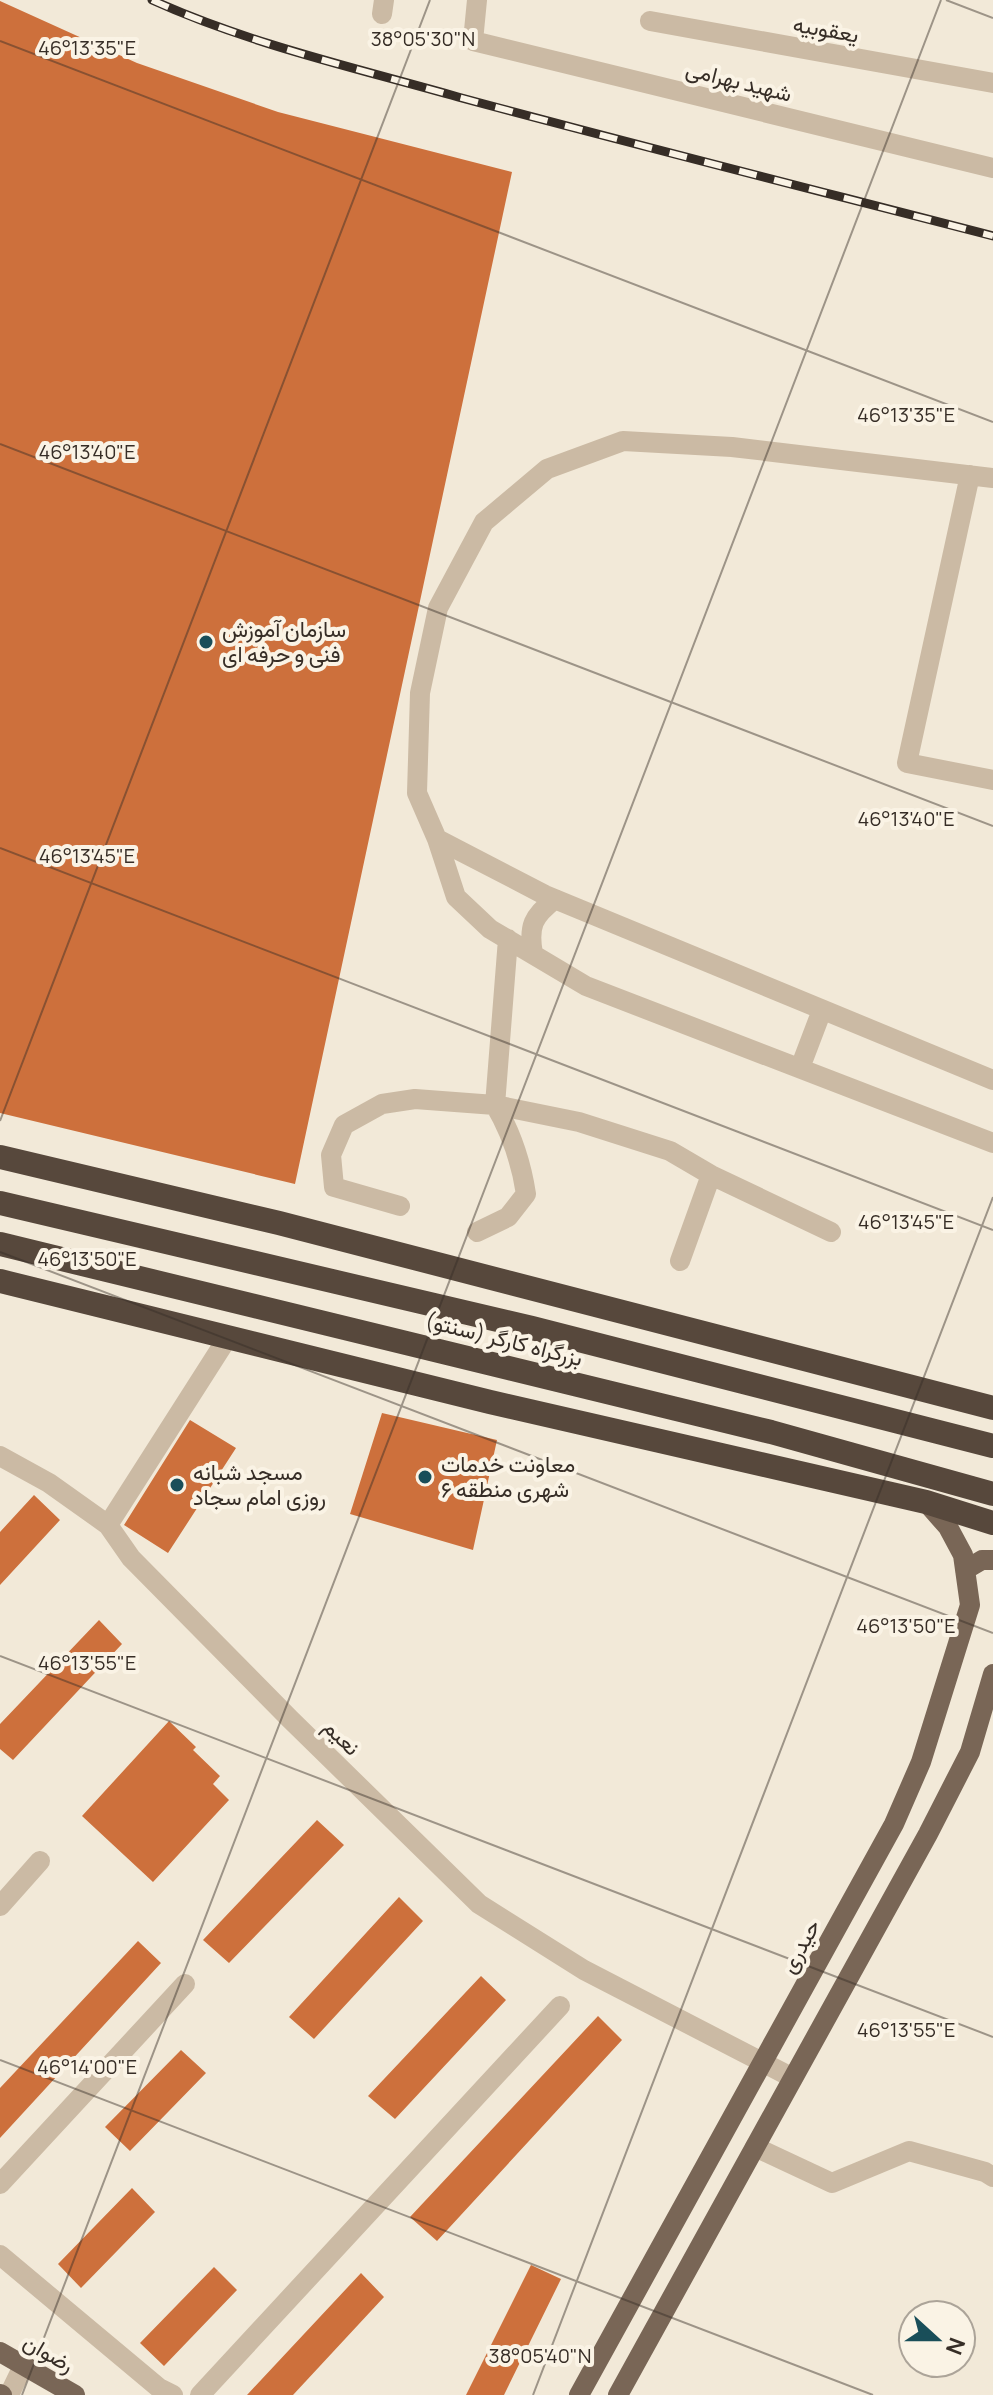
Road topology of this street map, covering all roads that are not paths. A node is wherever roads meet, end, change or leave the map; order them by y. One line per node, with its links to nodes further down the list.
1 (477, 0): 4 (street, شهید بهرامی)
2 (650, 21): 3 (street, یعقوبیه)
3 (993, 83)
4 (993, 168)
5 (970, 475): 6 (street); 7 (street); 8 (street)
6 (993, 478)
7 (993, 780)
8 (437, 839): 9 (street); 10 (street)
9 (555, 899): 11 (street); 12 (street)
10 (508, 939): 11 (street); 15 (street)
11 (533, 954): 13 (street)
12 (822, 1010): 13 (street); 14 (street)
13 (800, 1068): 16 (street)
14 (993, 1080)
15 (495, 1105): 18 (street); 20 (street); 21 (street)
16 (993, 1143)
17 (0, 1157): 27 (highway)
18 (711, 1175): 22 (street); 24 (street)
19 (0, 1203): 28 (highway, بزرگراه کارگر (سنتو))
20 (400, 1206)
21 (477, 1232)
22 (831, 1232)
23 (0, 1244): 30 (highway, بزرگراه کارگر (سنتو))
24 (680, 1261)
25 (0, 1281): 26 (highway)
26 (228, 1337): 31 (highway); 33 (street)
27 (993, 1408)
28 (993, 1446)
29 (2, 1459): 33 (street, نعیم)
30 (993, 1494)
31 (926, 1502): 32 (highway); 35 (main road, حیدری)
32 (993, 1523)
33 (108, 1525): 41 (street, نعیم)
34 (993, 1560): 35 (main road)
35 (965, 1570): 41 (main road, حیدری)
36 (993, 1674): 42 (main road)
37 (40, 1861): 38 (street)
38 (0, 1906)
39 (185, 1984): 45 (street)
40 (560, 2006): 52 (street)
41 (762, 2063): 42 (street, نعیم); 53 (main road, حیدری)
42 (793, 2078): 43 (main road)
43 (755, 2147): 44 (street); 54 (main road)
44 (993, 2177)
45 (0, 2184)
46 (0, 2255): 51 (street)
47 (0, 2352): 48 (main road, رضوان)
48 (23, 2366): 49 (street); 50 (main road, رضوان)
49 (9, 2395)
50 (75, 2395)
51 (173, 2395)
52 (200, 2395)
53 (579, 2395)
54 (618, 2395)

